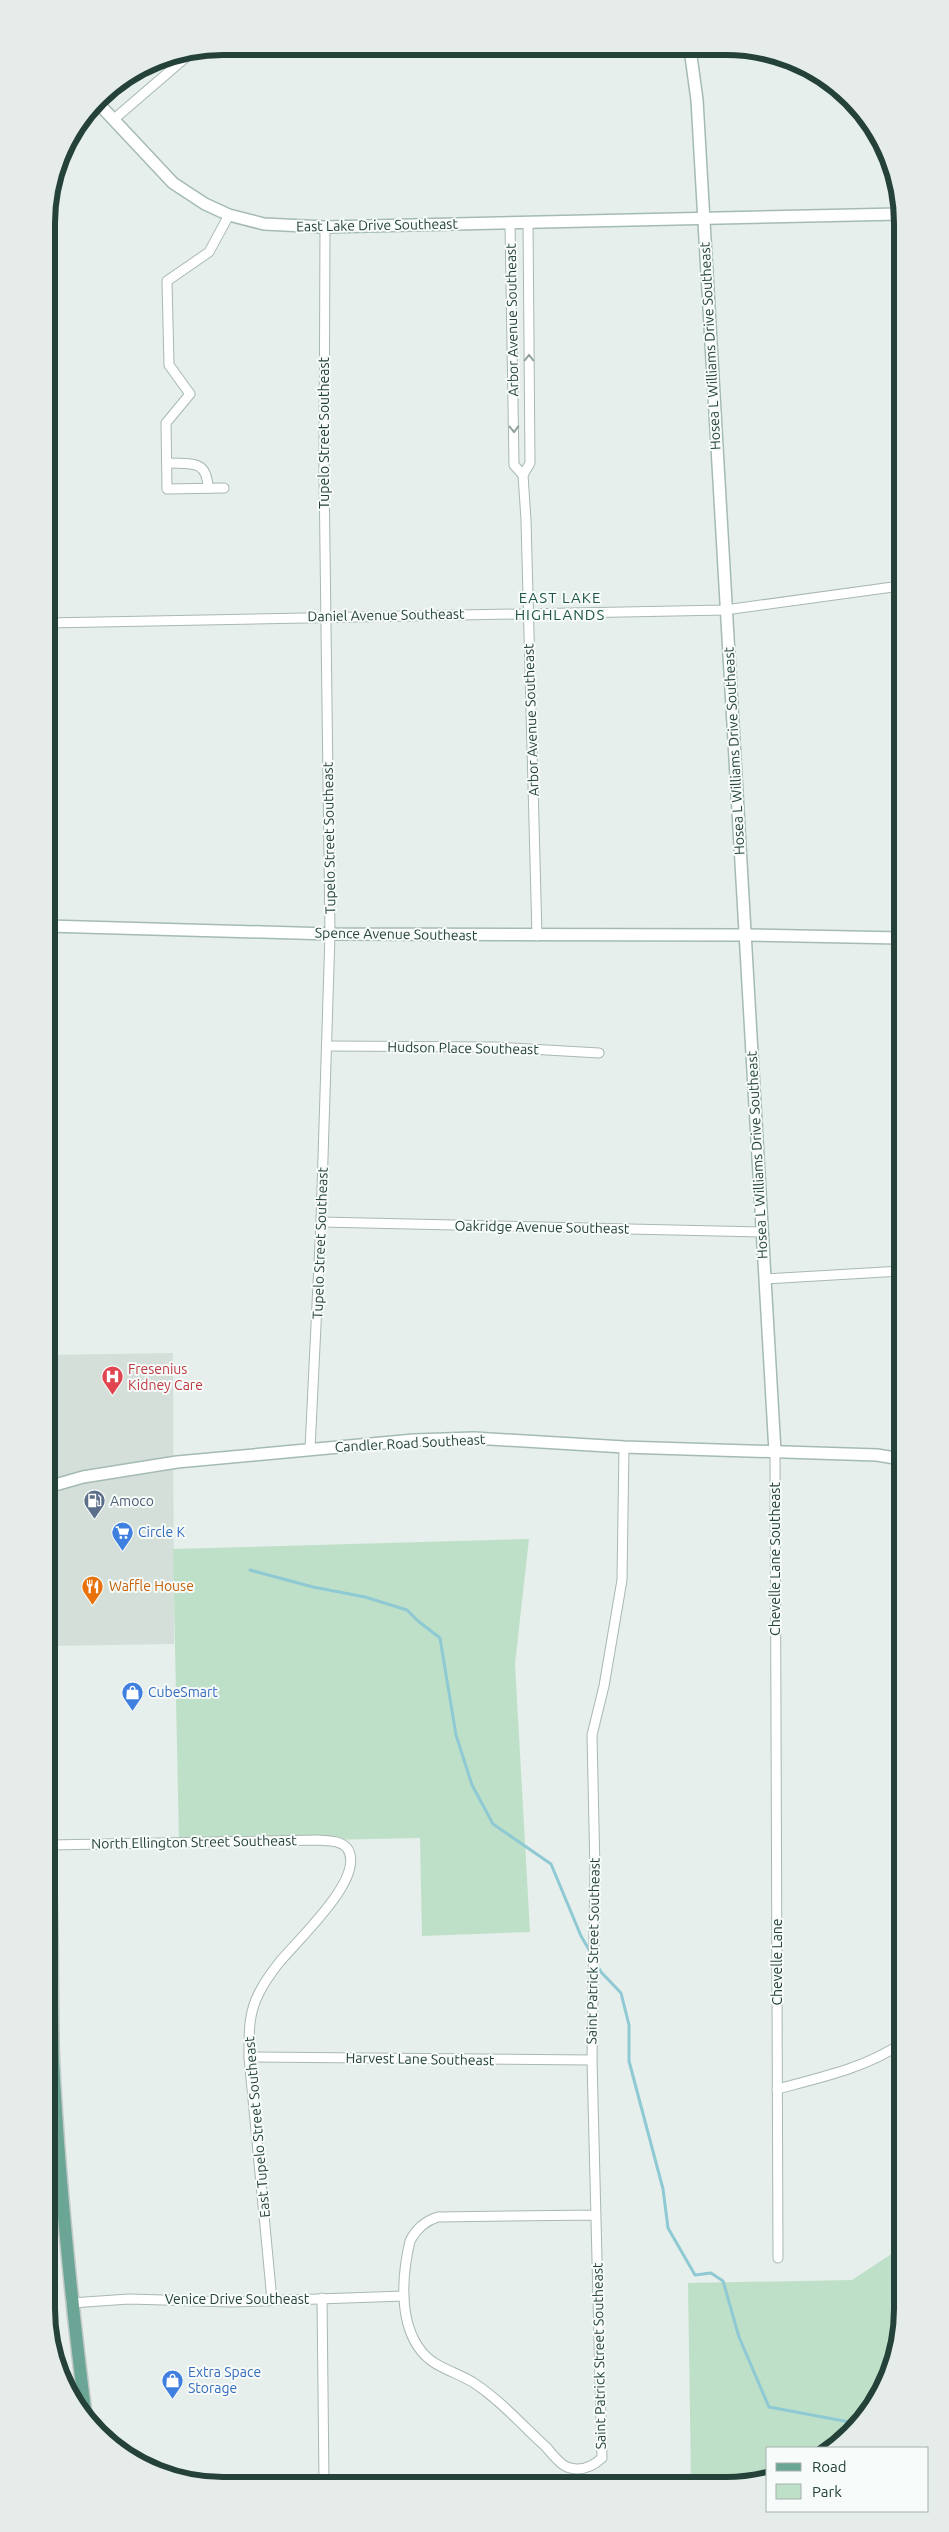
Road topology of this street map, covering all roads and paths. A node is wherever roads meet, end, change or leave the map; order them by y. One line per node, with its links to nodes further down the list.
1 (691, 55): 7 (street, Hosea L Williams Drive Southeast)
2 (183, 60): 4 (street)
3 (102, 107): 4 (street, East Lake Drive Southeast)
4 (113, 120): 6 (street, East Lake Drive Southeast)
5 (894, 214): 7 (street, East Lake Drive Southeast)
6 (229, 215): 10 (street, East Lake Drive Southeast); 11 (street)
7 (702, 219): 8 (street, East Lake Drive Southeast); 16 (street, Hosea L Williams Drive Southeast)
8 (528, 222): 9 (street, East Lake Drive Southeast); 12 (street, Arbor Avenue Southeast, one-way to 8)
9 (510, 223): 10 (street, East Lake Drive Southeast); 12 (street, Arbor Avenue Southeast, one-way to 12)
10 (325, 227): 18 (street, Tupelo Street Southeast)
11 (167, 463): 13 (street); 13 (street)
12 (523, 475): 17 (street, Arbor Avenue Southeast)
13 (208, 488): 14 (street)
14 (224, 488)
15 (894, 587): 16 (street, Daniel Avenue Southeast)
16 (726, 610): 17 (street, Daniel Avenue Southeast); 22 (street, Hosea L Williams Drive Southeast)
17 (528, 612): 18 (street, Daniel Avenue Southeast); 23 (street, Arbor Avenue Southeast)
18 (325, 616): 19 (street, Daniel Avenue Southeast); 21 (street, Tupelo Street Southeast)
19 (55, 622)
20 (55, 926): 21 (street, Spence Avenue Southeast)
21 (330, 934): 23 (street, Spence Avenue Southeast); 25 (street, Tupelo Street Southeast)
22 (744, 935): 23 (street, Spence Avenue Southeast); 24 (street, Spence Avenue Southeast); 28 (street, Hosea L Williams Drive Southeast)
23 (537, 936)
24 (894, 938)
25 (326, 1046): 26 (street, Hudson Place Southeast); 27 (street, Tupelo Street Southeast)
26 (599, 1053)
27 (321, 1222): 28 (street, Oakridge Avenue Southeast); 32 (street, Tupelo Street Southeast)
28 (762, 1232): 30 (street, Hosea L Williams Drive Southeast)
29 (894, 1271): 30 (street)
30 (765, 1279): 33 (street, Hosea L Williams Drive Southeast)
31 (624, 1447): 32 (street, Candler Road Southeast); 33 (street, Candler Road Southeast); 41 (street, Saint Patrick Street Southeast)
32 (310, 1449): 35 (street, Candler Road Southeast)
33 (775, 1452): 34 (street, Candler Road Southeast); 36 (street, Chevelle Lane Southeast)
34 (894, 1458)
35 (55, 1485)
36 (776, 1666): 43 (street, Chevelle Lane)
37 (339, 1842): 38 (street, North Ellington Street Southeast); 40 (street, East Tupelo Street Southeast)
38 (55, 1846)
39 (894, 2049): 43 (street)
40 (249, 2057): 41 (street, Harvest Lane Southeast); 48 (street, East Tupelo Street Southeast)
41 (592, 2060): 44 (street, Saint Patrick Street Southeast)
42 (55, 2087): 49 (main road)
43 (777, 2089): 45 (street, Chevelle Lane)
44 (596, 2215): 46 (street); 46 (street, Saint Patrick Street Southeast)
45 (778, 2258)
46 (404, 2296): 47 (street, Venice Drive Southeast)
47 (322, 2298): 48 (street, Venice Drive Southeast); 51 (street)
48 (272, 2300): 49 (street, Venice Drive Southeast)
49 (71, 2303): 50 (main road)
50 (84, 2403)
51 (324, 2477)

